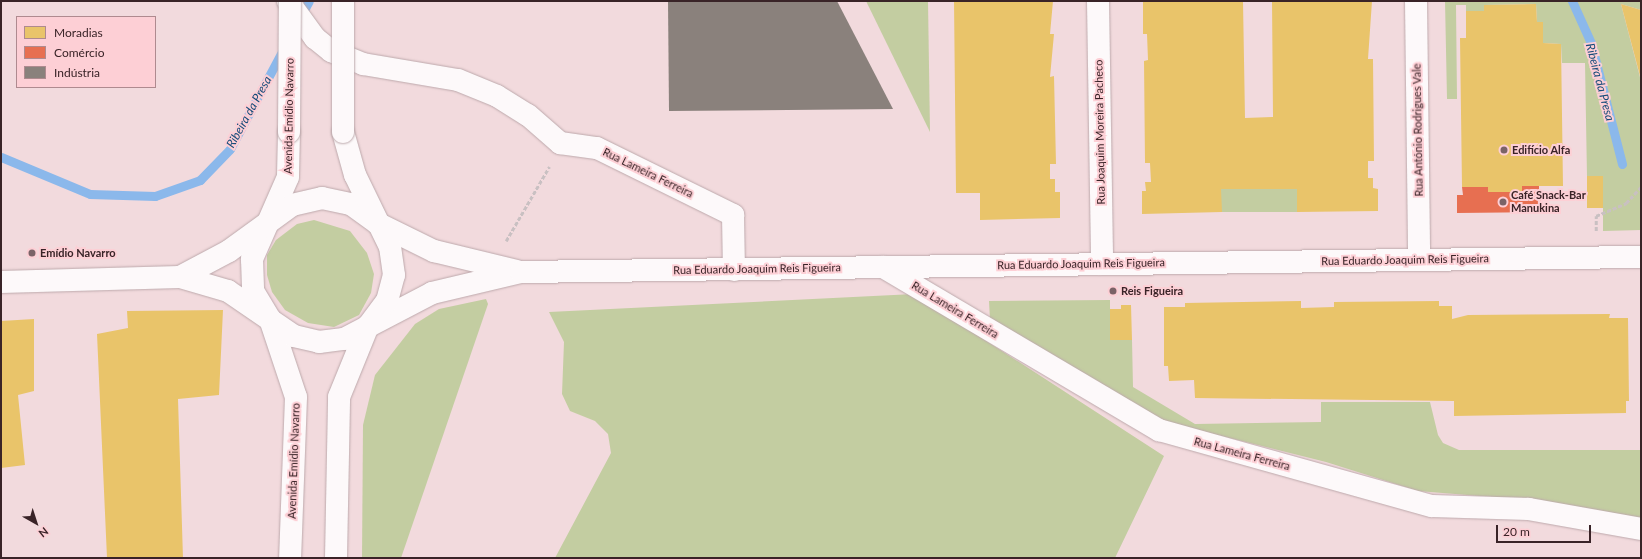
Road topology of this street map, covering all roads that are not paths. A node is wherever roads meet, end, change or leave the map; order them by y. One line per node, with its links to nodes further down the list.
1 (289, 1): 6 (street, Avenida Emídio Navarro, bridge); 11 (street, Rua Lameira Ferreira)
2 (343, 1): 5 (street, bridge)
3 (1098, 1): 9 (street, Rua Joaquim Moreira Pacheco)
4 (1416, 1): 8 (street, Rua António Rodrigues Vale)
5 (377, 222): 6 (street); 12 (street, Rua Eduardo Joaquim Reis Figueira); 16 (street)
6 (266, 225): 13 (street); 15 (street)
7 (1641, 257): 8 (street, Rua Eduardo Joaquim Reis Figueira)
8 (1419, 260): 9 (street, Rua Eduardo Joaquim Reis Figueira)
9 (1102, 264): 10 (street, Rua Eduardo Joaquim Reis Figueira)
10 (883, 267): 11 (street, Rua Eduardo Joaquim Reis Figueira); 17 (street, Rua Lameira Ferreira)
11 (734, 270): 12 (street, Rua Eduardo Joaquim Reis Figueira)
12 (521, 272): 16 (street, Rua Eduardo Joaquim Reis Figueira)
13 (180, 277): 14 (street); 15 (street)
14 (1, 282)
15 (270, 319): 16 (street); 18 (street, Avenida Emídio Navarro)
16 (368, 326): 19 (street)
17 (1641, 530)
18 (290, 558)
19 (336, 558)

